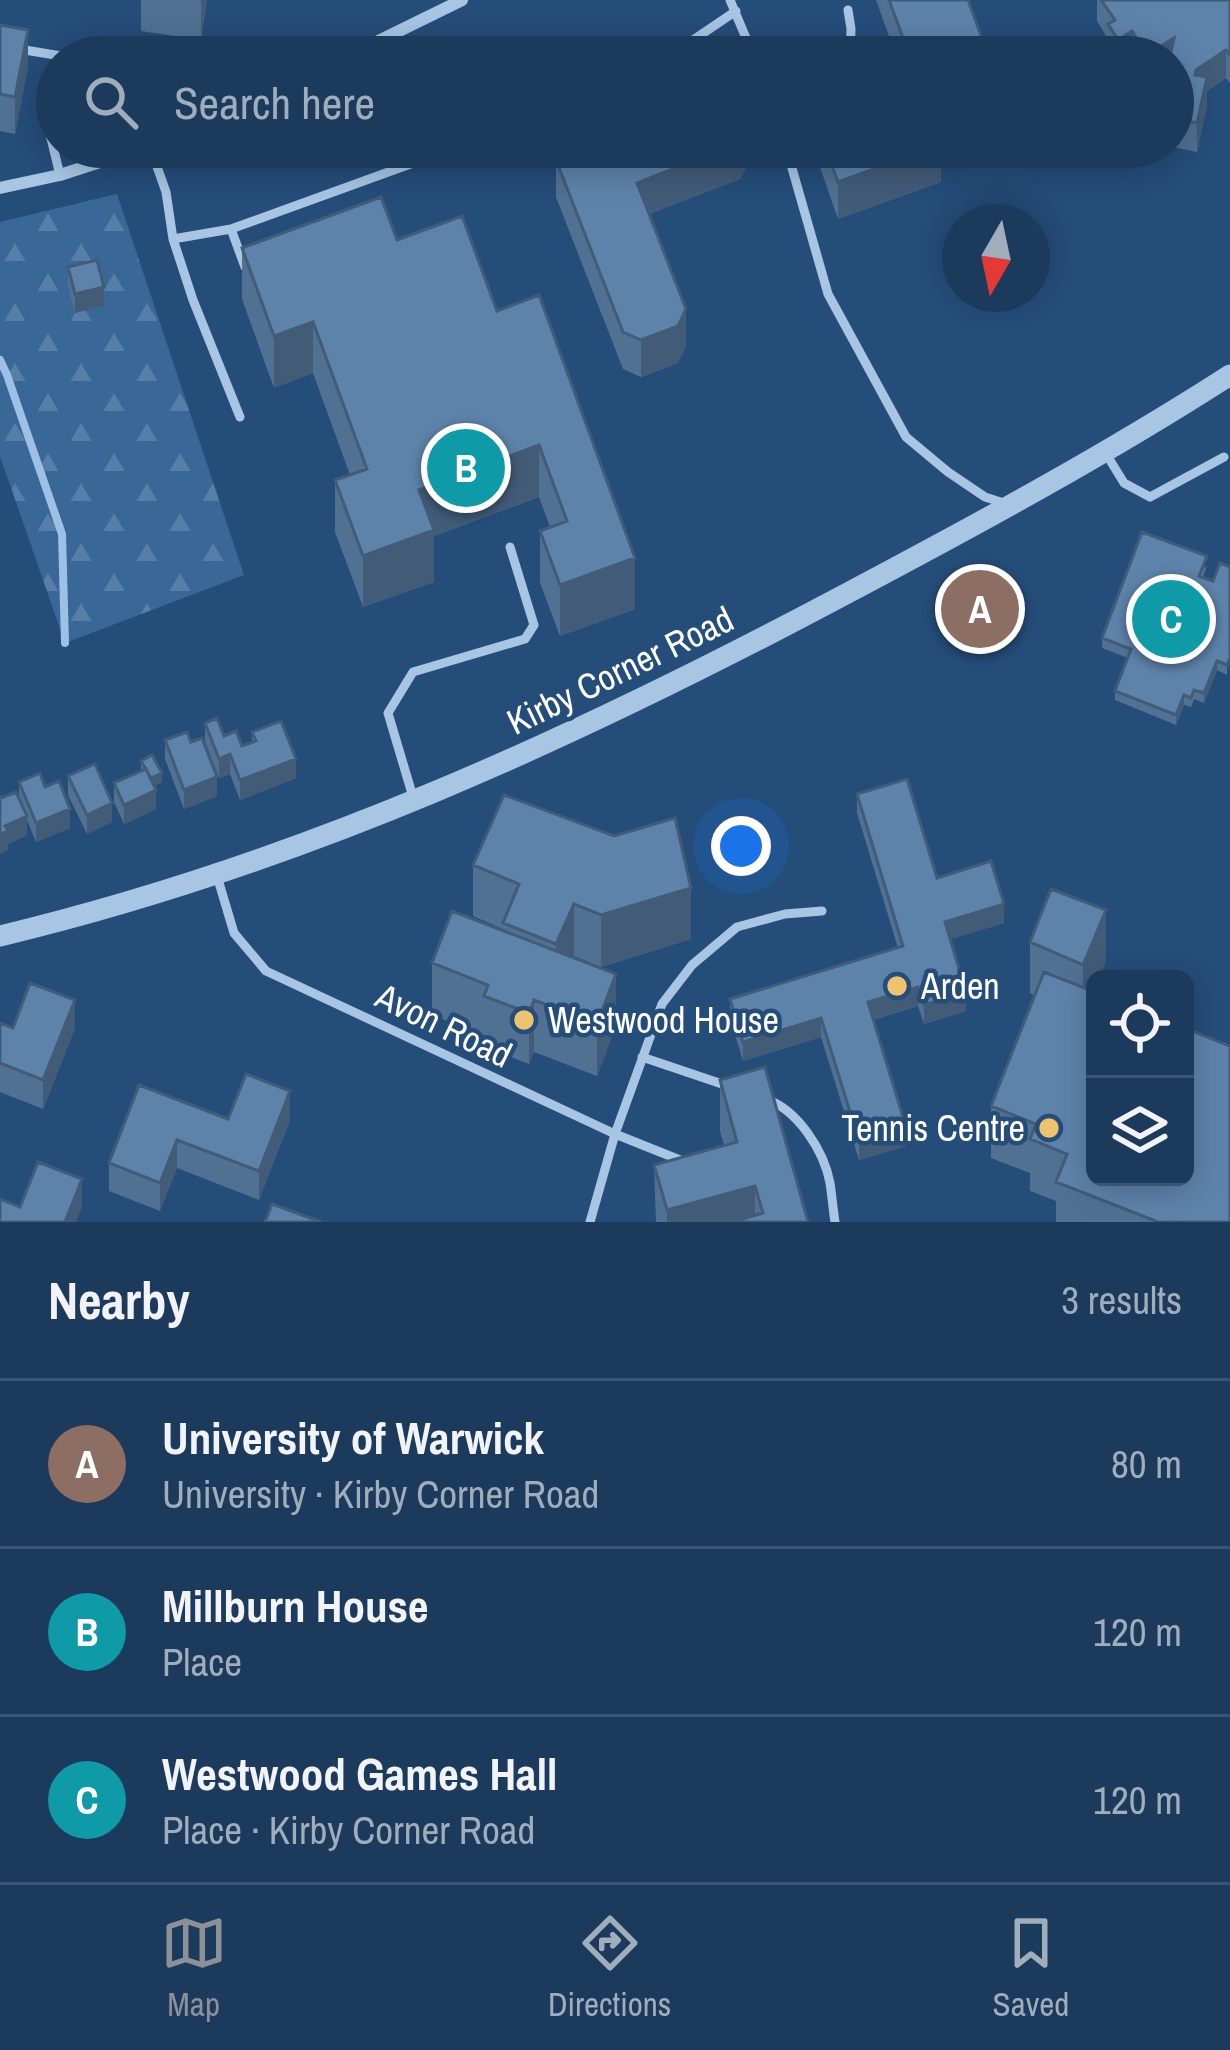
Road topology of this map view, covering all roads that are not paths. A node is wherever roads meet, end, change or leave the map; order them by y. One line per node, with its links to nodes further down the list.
1 (462, 0): 3 (street)
2 (730, 0): 5 (lane)
3 (435, 6): 6 (street)
4 (848, 10): 9 (lane)
5 (736, 11): 7 (lane); 8 (lane)
6 (383, 36)
7 (699, 36)
8 (746, 36)
9 (851, 36)
10 (4, 46): 11 (lane)
11 (36, 52)
12 (58, 168): 17 (lane)
13 (84, 168): 17 (street)
14 (156, 168): 22 (lane)
15 (399, 168): 19 (lane)
16 (792, 168): 28 (lane)
17 (60, 176): 18 (street)
18 (0, 188)
19 (322, 196): 20 (lane); 21 (lane)
20 (330, 216)
21 (231, 229): 22 (lane); 23 (lane)
22 (173, 239): 25 (lane)
23 (247, 272)
24 (1230, 375): 26 (street, Kirby Corner Road)
25 (240, 417)
26 (1105, 452): 27 (lane); 28 (street, Kirby Corner Road)
27 (1224, 457)
28 (1011, 506): 30 (street, Kirby Corner Road)
29 (510, 547): 30 (lane)
30 (415, 802): 31 (street, Kirby Corner Road)
31 (217, 876): 33 (street, Kirby Corner Road); 37 (lane, Avon Road)
32 (822, 911): 34 (lane)
33 (0, 936)
34 (642, 1057): 35 (lane); 37 (lane)
35 (732, 1088)
36 (754, 1095): 40 (lane)
37 (615, 1134): 38 (lane, Avon Road); 39 (lane)
38 (689, 1164)
39 (590, 1222)
40 (836, 1222)

